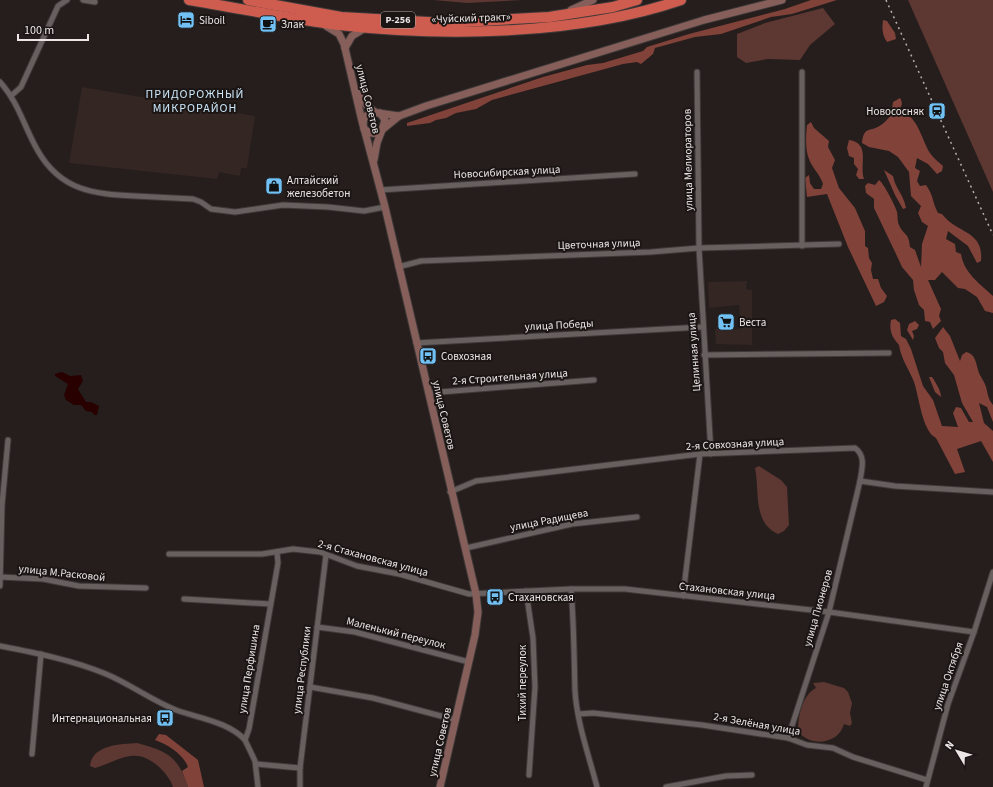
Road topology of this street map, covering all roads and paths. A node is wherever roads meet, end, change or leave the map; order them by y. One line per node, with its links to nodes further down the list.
1 (67, 0): 18 (street)
2 (83, 0): 9 (street)
3 (189, 0): 11 (highway, «Чуйский тракт» / Р-256)
4 (248, 0): 10 (highway, «Чуйский тракт» / Р-256)
5 (593, 0): 10 (street)
6 (637, 0): 10 (highway, «Чуйский тракт» / Р-256)
7 (681, 0): 12 (highway, «Чуйский тракт» / Р-256)
8 (782, 0): 20 (street)
9 (95, 2)
10 (549, 17)
11 (312, 20): 12 (highway, «Чуйский тракт» / Р-256); 13 (street, улица Советов)
12 (367, 27): 13 (street)
13 (345, 48): 17 (street, улица Советов)
14 (697, 72): 29 (street, улица Мелиораторов)
15 (802, 72): 28 (street)
16 (0, 82): 18 (street)
17 (353, 83): 19 (street); 21 (street, улица Советов)
18 (12, 95): 26 (street)
19 (378, 113): 20 (street); 21 (street); 22 (street)
20 (399, 116): 22 (street)
21 (364, 127): 22 (street); 23 (street, улица Советов)
22 (382, 130): 23 (street)
23 (374, 165): 25 (street, улица Советов)
24 (635, 174): 25 (street, Новосибирская улица)
25 (380, 190): 26 (street, улица Советов)
26 (385, 207): 30 (street, улица Советов)
27 (839, 244): 28 (street, Цветочная улица)
28 (802, 246): 29 (street, Цветочная улица)
29 (699, 248): 30 (street, Цветочная улица); 31 (street, Целинная улица)
30 (398, 267): 32 (street, улица Советов)
31 (702, 327): 32 (street, улица Победы); 34 (street, Целинная улица)
32 (416, 343): 36 (street, улица Советов)
33 (889, 353): 34 (street)
34 (704, 355): 39 (street, Целинная улица)
35 (594, 380): 36 (street, 2-я Строительная улица)
36 (428, 393): 41 (street, улица Советов)
37 (8, 440): 49 (street)
38 (700, 454): 39 (street, 2-я Совхозная улица); 41 (street, 2-я Совхозная улица); 55 (street)
39 (711, 454): 40 (street, 2-я Совхозная улица)
40 (860, 481): 42 (street); 58 (street, улица Пионеров)
41 (450, 492): 44 (street, улица Советов)
42 (993, 492)
43 (637, 517): 44 (street, улица Радищева)
44 (466, 548): 54 (street, улица Советов)
45 (277, 552): 46 (street, 2-я Стахановская улица); 47 (street, 2-я Стахановская улица); 57 (street, улица Перфишина)
46 (169, 554)
47 (326, 554): 54 (street, 2-я Стахановская улица); 59 (street, улица Республики)
48 (993, 572): 60 (street, улица Октября)
49 (0, 577): 50 (street); 51 (street, улица М.Расковой)
50 (0, 586)
51 (146, 588)
52 (571, 589): 53 (street, Стахановская улица); 55 (street, Стахановская улица); 65 (street)
53 (526, 591): 54 (street, Стахановская улица); 72 (street, Тихий переулок)
54 (476, 594): 63 (street, улица Советов)
55 (682, 596): 58 (street, Стахановская улица)
56 (184, 599): 57 (street)
57 (270, 604): 68 (street, улица Перфишина)
58 (828, 612): 60 (street, Стахановская улица); 67 (street, улица Пионеров)
59 (317, 627): 63 (street, Маленький переулок); 64 (street, улица Республики)
60 (974, 632): 74 (street, улица Октября)
61 (0, 646): 62 (street)
62 (41, 654): 68 (street); 69 (street)
63 (469, 662): 66 (street, улица Советов)
64 (310, 687): 66 (street); 71 (street, улица Республики)
65 (578, 714): 67 (street, 2-я Зелёная улица); 78 (street)
66 (456, 720): 77 (street, улица Советов)
67 (788, 738): 74 (street, 2-я Зелёная улица)
68 (245, 740): 70 (street)
69 (32, 754)
70 (256, 764): 71 (street); 75 (street)
71 (300, 768): 76 (street, улица Республики)
72 (529, 775)
73 (752, 775): 79 (street)
74 (927, 780): 80 (street, улица Октября)
75 (258, 787)
76 (300, 787)
77 (440, 787)
78 (597, 787)
79 (666, 787)
80 (926, 787)

